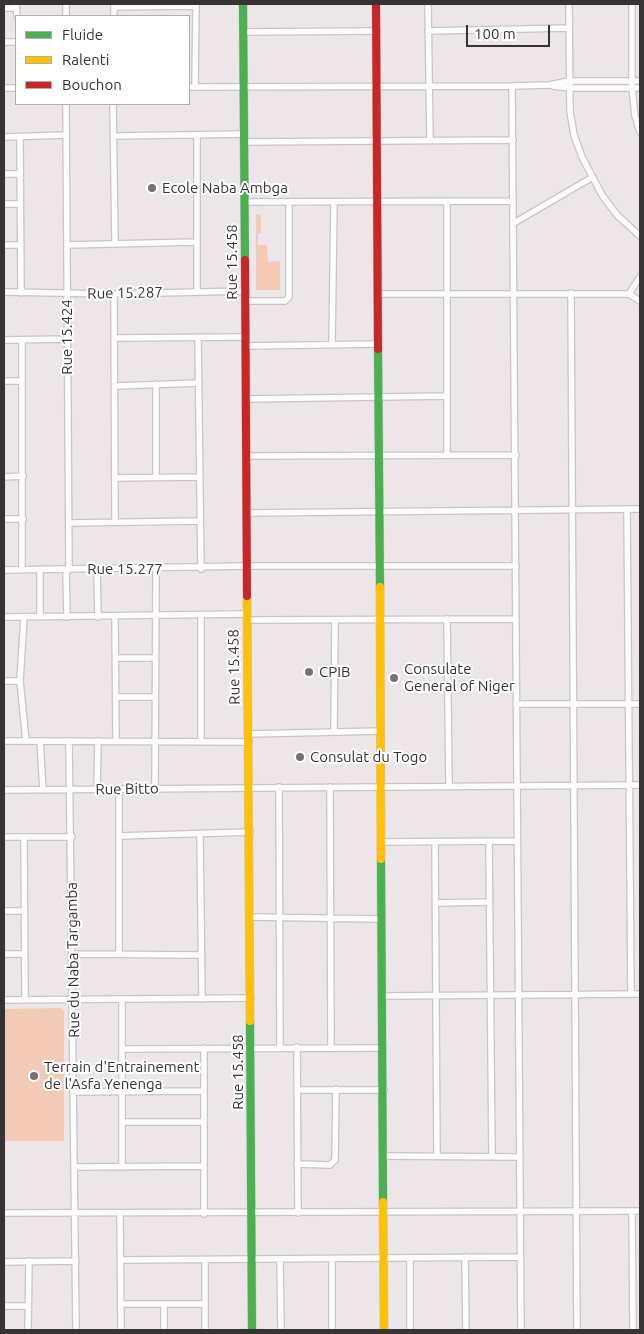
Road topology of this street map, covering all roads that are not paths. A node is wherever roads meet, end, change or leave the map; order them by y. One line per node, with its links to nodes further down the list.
1 (243, 4): 13 (street, Rue 15.458)
2 (376, 4): 11 (street)
3 (428, 4): 12 (street)
4 (569, 4): 10 (street)
5 (632, 4): 18 (street)
6 (114, 5): 7 (street)
7 (196, 5): 15 (street)
8 (16, 6): 9 (street)
9 (4, 8)
10 (568, 28): 12 (street); 17 (street)
11 (377, 31): 13 (street); 23 (street)
12 (428, 31): 24 (street)
13 (243, 32): 22 (street, Rue 15.458)
14 (190, 40): 15 (street)
15 (196, 40): 21 (street)
16 (640, 81): 18 (street)
17 (569, 82): 18 (street); 20 (street); 25 (street)
18 (632, 85): 25 (street); 26 (street); 29 (street)
19 (512, 86): 20 (street); 24 (street); 37 (street)
20 (549, 86): 25 (street)
21 (192, 87): 22 (street)
22 (244, 87): 23 (street); 35 (street, Rue 15.458)
23 (377, 87): 24 (street); 38 (street)
24 (430, 87): 36 (street)
25 (569, 88): 41 (street)
26 (640, 88)
27 (66, 105): 30 (street, Rue 15.424)
28 (113, 105): 32 (street)
29 (640, 132)
30 (66, 135): 34 (street); 56 (street, Rue 15.424)
31 (197, 135): 32 (street); 35 (street); 52 (street)
32 (114, 136): 53 (street)
33 (4, 137): 34 (street)
34 (20, 137): 40 (street)
35 (244, 138): 38 (street); 43 (street, Rue 15.458)
36 (430, 140): 37 (street); 38 (street)
37 (514, 140): 42 (street)
38 (377, 141): 46 (street)
39 (4, 174): 40 (street)
40 (20, 174): 49 (street)
41 (592, 178): 50 (street); 51 (street)
42 (514, 201): 47 (street); 50 (street)
43 (245, 202): 44 (street); 59 (street, Rue 15.458)
44 (289, 202): 45 (street); 69 (street)
45 (334, 202): 46 (street); 77 (street)
46 (377, 202): 47 (street); 65 (street)
47 (447, 202): 68 (street)
48 (4, 204): 49 (street)
49 (20, 204): 55 (street)
50 (514, 222): 66 (street)
51 (640, 236)
52 (196, 242): 53 (street); 58 (street)
53 (115, 243): 56 (street)
54 (4, 245): 55 (street)
55 (21, 245): 61 (street)
56 (67, 245): 62 (street, Rue 15.424)
57 (640, 277): 67 (street)
58 (197, 291): 59 (street, Rue 15.287); 64 (street, Rue 15.287)
59 (246, 291): 69 (street, Rue 15.458)
60 (4, 292): 61 (street, Rue 15.287)
61 (21, 292): 62 (street, Rue 15.287)
62 (66, 293): 64 (street, Rue 15.287); 73 (street, Rue 15.424)
63 (571, 293): 66 (street); 67 (street); 100 (street)
64 (114, 294): 71 (street)
65 (378, 294): 68 (street); 78 (street)
66 (515, 294): 68 (street); 90 (street)
67 (629, 294): 70 (street)
68 (446, 295): 84 (street)
69 (246, 301): 76 (street, Rue 15.458)
70 (640, 301)
71 (115, 338): 72 (street); 83 (street)
72 (198, 338): 76 (street); 82 (street)
73 (66, 339): 75 (street); 106 (street, Rue 15.424)
74 (4, 340): 75 (street)
75 (22, 340): 80 (street)
76 (246, 342): 77 (street); 86 (street, Rue 15.458)
77 (332, 344): 78 (street)
78 (378, 344): 85 (street)
79 (4, 380): 80 (street)
80 (22, 380): 91 (street)
81 (156, 384): 82 (street); 83 (street); 94 (street)
82 (199, 384): 92 (street)
83 (116, 386): 95 (street)
84 (447, 396): 85 (street); 87 (street)
85 (379, 397): 86 (street); 89 (street)
86 (246, 399): 88 (street, Rue 15.458)
87 (447, 455): 89 (street); 90 (street)
88 (246, 456): 89 (street); 101 (street, Rue 15.458)
89 (379, 456): 98 (street)
90 (516, 456): 99 (street)
91 (23, 476): 93 (street); 103 (street)
92 (199, 476): 94 (street); 105 (street)
93 (4, 477)
94 (156, 477): 95 (street)
95 (115, 478): 104 (street)
96 (627, 509): 97 (street); 100 (street); 138 (street)
97 (640, 509)
98 (380, 510): 99 (street); 101 (street); 108 (street)
99 (515, 510): 100 (street); 109 (street)
100 (572, 510): 137 (street)
101 (246, 513): 107 (street, Rue 15.458)
102 (4, 519): 103 (street)
103 (23, 519): 113 (street)
104 (115, 522): 105 (street); 106 (street)
105 (199, 522): 111 (street)
106 (68, 523): 115 (street, Rue 15.424)
107 (247, 566): 108 (street, Rue 15.277); 111 (street, Rue 15.277); 125 (street, Rue 15.458)
108 (380, 566): 109 (street, Rue 15.277); 126 (street)
109 (516, 566): 128 (street)
110 (156, 569): 111 (street, Rue 15.277); 116 (street, Rue 15.277); 124 (street)
111 (201, 569)
112 (4, 570): 113 (street, Rue 15.277)
113 (22, 570): 114 (street, Rue 15.277)
114 (40, 570): 115 (street, Rue 15.277); 120 (street)
115 (67, 570): 116 (street, Rue 15.277); 121 (street, Rue 15.424)
116 (97, 570): 122 (street)
117 (201, 616): 124 (street); 125 (street); 150 (street)
118 (4, 617): 119 (street)
119 (24, 617): 120 (street); 133 (street)
120 (40, 617): 121 (street)
121 (67, 617): 122 (street)
122 (98, 617): 123 (street)
123 (115, 617): 124 (street); 130 (street)
124 (155, 617): 131 (street)
125 (247, 617): 129 (street); 142 (street, Rue 15.458)
126 (381, 618): 127 (street); 129 (street); 141 (street)
127 (447, 619): 128 (street); 156 (street)
128 (516, 619): 136 (street)
129 (335, 620): 140 (street)
130 (116, 658): 131 (street); 134 (street)
131 (155, 658): 135 (street)
132 (4, 681): 133 (street)
133 (20, 681): 144 (street)
134 (116, 697): 135 (street); 148 (street)
135 (155, 697): 149 (street)
136 (516, 704): 137 (street); 152 (street)
137 (572, 704): 138 (street); 153 (street)
138 (628, 704): 139 (street); 154 (street)
139 (640, 704)
140 (334, 731): 141 (street); 142 (street)
141 (381, 731): 159 (street)
142 (249, 734): 151 (street, Rue 15.458)
143 (4, 741): 144 (street)
144 (26, 741): 145 (street)
145 (40, 741): 146 (street); 166 (street)
146 (69, 741): 147 (street); 162 (street, Rue du Naba Targamba)
147 (98, 741): 148 (street); 163 (street)
148 (116, 741): 149 (street)
149 (155, 741): 150 (street); 160 (street)
150 (201, 741): 151 (street)
151 (249, 742): 161 (street, Rue 15.458)
152 (517, 785): 153 (street, Rue Bitto); 156 (street, Rue Bitto); 173 (street)
153 (572, 785): 154 (street, Rue Bitto); 191 (street)
154 (630, 785): 155 (street, Rue Bitto); 192 (street)
155 (640, 785)
156 (449, 786): 159 (street, Rue Bitto)
157 (279, 787): 158 (street, Rue Bitto); 161 (street, Rue Bitto); 183 (street)
158 (330, 787): 159 (street, Rue Bitto); 184 (street)
159 (381, 787): 174 (street)
160 (155, 788): 161 (street, Rue Bitto); 164 (street, Rue Bitto)
161 (250, 788): 167 (street, Rue 15.458)
162 (70, 789): 163 (street, Rue Bitto); 166 (street, Rue Bitto); 172 (street, Rue du Naba Targamba)
163 (97, 789): 164 (street, Rue Bitto)
164 (119, 789): 169 (street)
165 (4, 790): 166 (street, Rue Bitto)
166 (43, 790)
167 (250, 832): 168 (street); 181 (street, Rue 15.458)
168 (200, 835): 169 (street); 189 (street)
169 (119, 836): 188 (street)
170 (4, 837): 171 (street)
171 (24, 837): 172 (street); 179 (street)
172 (72, 837): 187 (street, Rue du Naba Targamba)
173 (517, 841): 176 (street); 190 (street)
174 (382, 842): 175 (street); 182 (street)
175 (435, 842): 176 (street); 178 (street)
176 (490, 842): 177 (street)
177 (489, 902): 178 (street); 195 (street)
178 (436, 903): 194 (street)
179 (24, 910): 180 (street); 186 (street)
180 (4, 911)
181 (250, 917): 183 (street); 197 (street, Rue 15.458)
182 (382, 918): 184 (street); 196 (street)
183 (279, 919): 184 (street); 204 (street)
184 (329, 919): 203 (street)
185 (4, 954): 186 (street)
186 (24, 954): 202 (street)
187 (73, 954): 188 (street); 198 (street, Rue du Naba Targamba)
188 (119, 954): 189 (street)
189 (201, 954): 200 (street)
190 (518, 994): 191 (street); 195 (street); 221 (street)
191 (576, 994): 192 (street); 228 (street)
192 (631, 994): 193 (street)
193 (640, 994)
194 (437, 995): 195 (street); 196 (street); 219 (street)
195 (490, 995): 220 (street)
196 (383, 996): 208 (street)
197 (251, 998): 200 (street); 207 (street, Rue 15.458)
198 (74, 999): 199 (street); 202 (street); 214 (street, Rue du Naba Targamba)
199 (122, 999): 200 (street); 209 (street)
200 (202, 999)
201 (4, 1000): 202 (street)
202 (25, 1000)
203 (331, 1046): 205 (street); 208 (street)
204 (280, 1047): 205 (street); 207 (street)
205 (297, 1047): 211 (street)
206 (204, 1048): 207 (street); 209 (street); 213 (street)
207 (252, 1048): 233 (street, Rue 15.458)
208 (383, 1048): 212 (street)
209 (122, 1049): 215 (street)
210 (336, 1089): 211 (street); 212 (street); 222 (street)
211 (297, 1090): 222 (street)
212 (384, 1090): 218 (street)
213 (204, 1091): 215 (street); 217 (street)
214 (75, 1092): 215 (street); 225 (street, Rue du Naba Targamba)
215 (122, 1092): 216 (street)
216 (122, 1122): 217 (street); 224 (street)
217 (204, 1122): 223 (street)
218 (383, 1156): 219 (street); 229 (street)
219 (436, 1156): 220 (street)
220 (492, 1157): 221 (street)
221 (518, 1157): 230 (street)
222 (298, 1164): 234 (street)
223 (204, 1166): 224 (street); 236 (street)
224 (122, 1167): 225 (street)
225 (75, 1168): 232 (street, Rue du Naba Targamba)
226 (632, 1210): 227 (street); 228 (street); 267 (street)
227 (640, 1210)
228 (576, 1211): 230 (street); 266 (street)
229 (384, 1212): 230 (street); 234 (street); 238 (street)
230 (519, 1212): 237 (street)
231 (4, 1213): 232 (street)
232 (76, 1213): 235 (street); 243 (street, Rue du Naba Targamba)
233 (251, 1213): 234 (street); 236 (street); 246 (street, Rue 15.458)
234 (298, 1213)
235 (120, 1214): 236 (street); 244 (street)
236 (204, 1214)
237 (520, 1257): 240 (street); 265 (street)
238 (383, 1258): 239 (street); 242 (street); 262 (street)
239 (410, 1258): 240 (street); 263 (street)
240 (465, 1258): 264 (street)
241 (280, 1259): 242 (street); 246 (street); 260 (street)
242 (332, 1259): 261 (street)
243 (76, 1260): 247 (street); 255 (street, Rue du Naba Targamba)
244 (121, 1260): 245 (street); 249 (street)
245 (205, 1260): 246 (street); 250 (street)
246 (251, 1260): 259 (street, Rue 15.458)
247 (29, 1261): 248 (street); 253 (street)
248 (4, 1262)
249 (121, 1304): 251 (street); 256 (street)
250 (205, 1304): 251 (street); 258 (street)
251 (164, 1305): 257 (street)
252 (4, 1306): 253 (street)
253 (28, 1306): 254 (street)
254 (28, 1330)
255 (76, 1330)
256 (121, 1330)
257 (164, 1330)
258 (205, 1330)
259 (252, 1330)
260 (281, 1330)
261 (332, 1330)
262 (384, 1330)
263 (410, 1330)
264 (466, 1330)
265 (520, 1330)
266 (577, 1330)
267 (633, 1330)

